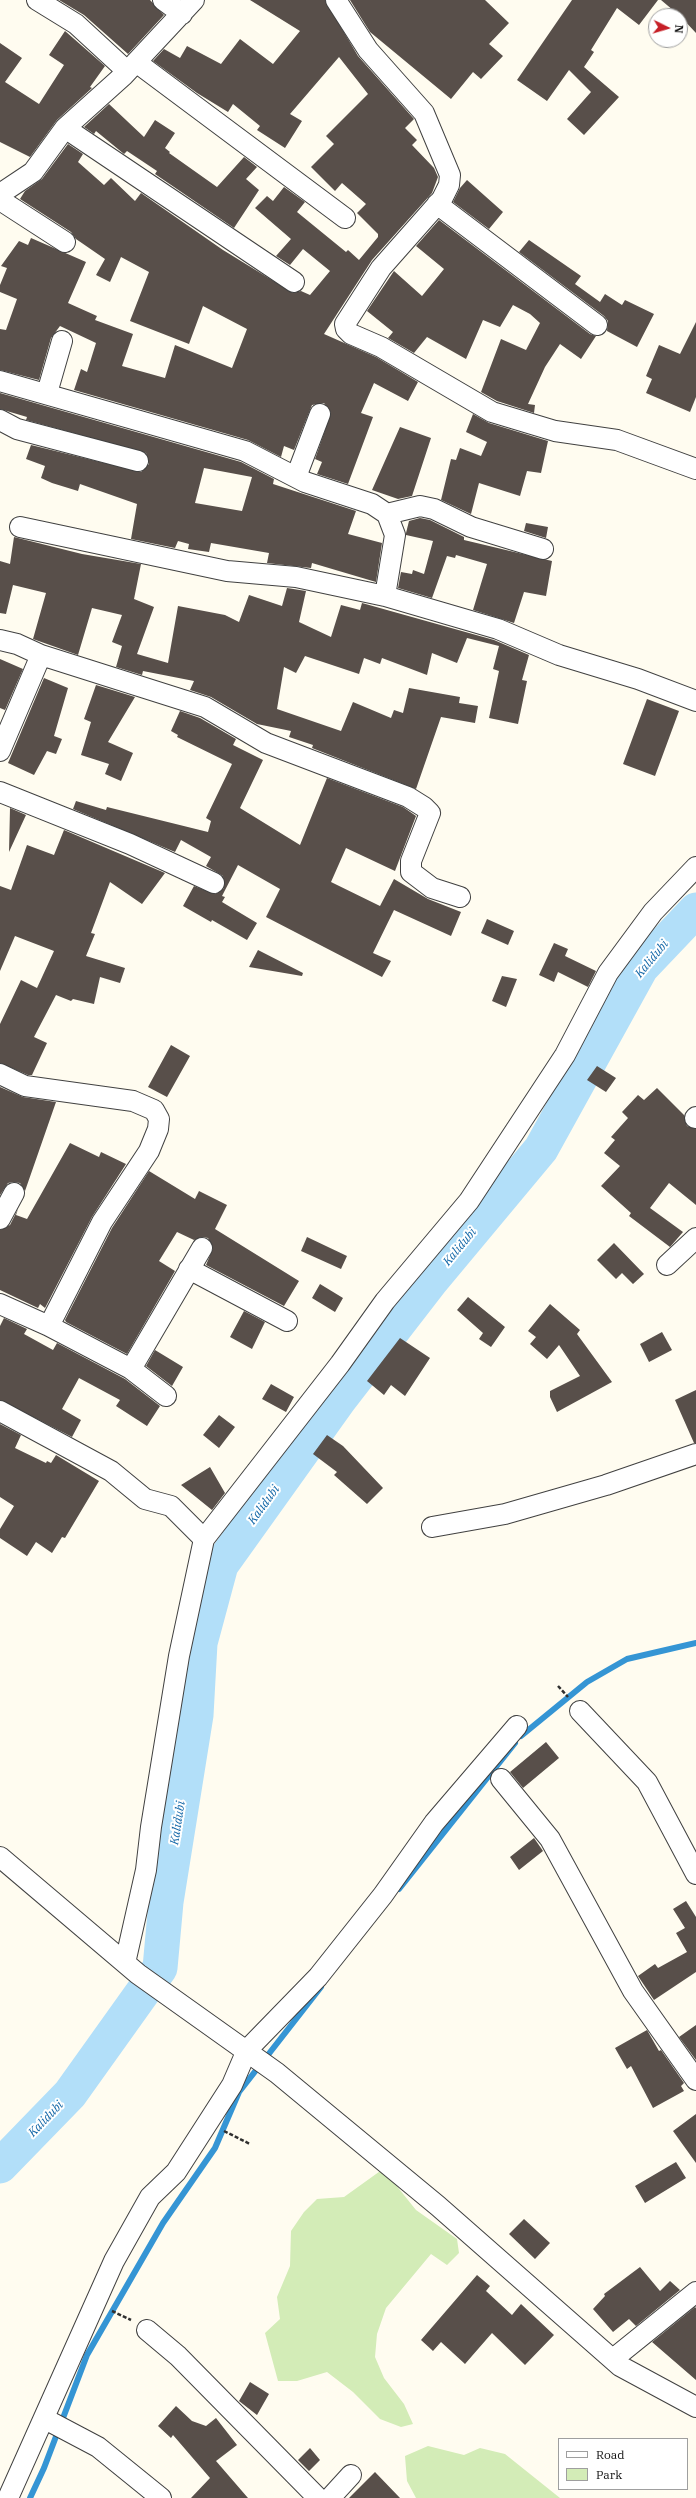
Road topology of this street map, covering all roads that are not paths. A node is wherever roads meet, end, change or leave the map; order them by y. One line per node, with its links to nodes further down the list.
1 (37, 0): 5 (street)
2 (163, 0): 4 (street)
3 (336, 0): 9 (street)
4 (188, 7): 5 (street)
5 (132, 67): 6 (street); 10 (street)
6 (64, 128): 7 (street); 12 (street)
7 (0, 194)
8 (0, 200): 11 (street)
9 (437, 204): 13 (street); 20 (street)
10 (345, 218)
11 (65, 242)
12 (294, 282)
13 (596, 325)
14 (62, 341): 16 (street)
15 (0, 381): 16 (street)
16 (47, 393): 21 (street)
17 (320, 414): 21 (street)
18 (0, 420): 19 (street)
19 (138, 461)
20 (696, 469)
21 (296, 477): 22 (street)
22 (387, 514): 24 (street); 25 (street)
23 (20, 527): 25 (street)
24 (543, 549)
25 (385, 596): 28 (street)
26 (0, 640): 27 (street)
27 (41, 655): 29 (street); 33 (street)
28 (696, 701)
29 (0, 751)
30 (0, 792): 32 (street)
31 (696, 867): 49 (street)
32 (214, 883)
33 (460, 897)
34 (0, 1074): 43 (street)
35 (14, 1193): 36 (street)
36 (0, 1219)
37 (696, 1238): 39 (street)
38 (202, 1248): 40 (street)
39 (667, 1265)
40 (189, 1269): 42 (street); 44 (street)
41 (1, 1308): 43 (street)
42 (287, 1321)
43 (49, 1326): 44 (street)
44 (131, 1369): 45 (street)
45 (166, 1396)
46 (0, 1411): 49 (street)
47 (696, 1454): 48 (street)
48 (432, 1527)
49 (204, 1539): 55 (street)
50 (580, 1711): 54 (street)
51 (517, 1726): 56 (street)
52 (501, 1779): 57 (street)
53 (0, 1857): 55 (street)
54 (696, 1874)
55 (131, 1968): 56 (street)
56 (251, 2053): 60 (street); 62 (street)
57 (696, 2080)
58 (696, 2292): 60 (street)
59 (147, 2330): 66 (street)
60 (613, 2359): 61 (street)
61 (696, 2407)
62 (49, 2422): 64 (street); 65 (street)
63 (351, 2475): 67 (street)
64 (8, 2498)
65 (160, 2498)
66 (318, 2498)
67 (330, 2498)

